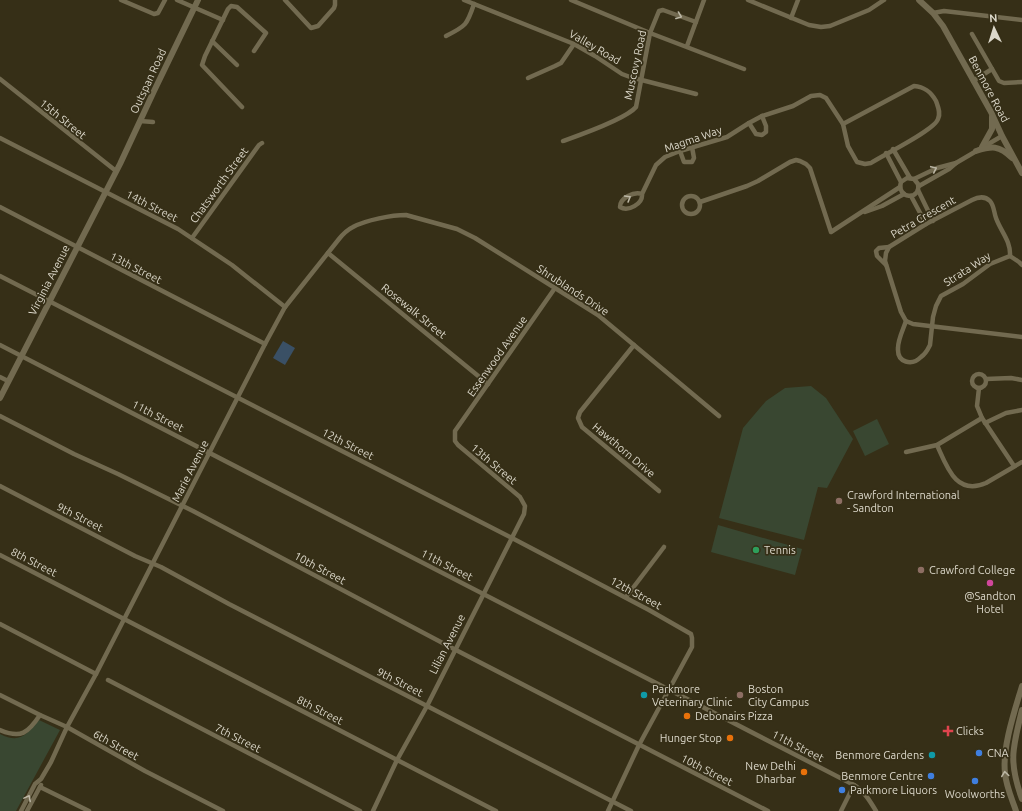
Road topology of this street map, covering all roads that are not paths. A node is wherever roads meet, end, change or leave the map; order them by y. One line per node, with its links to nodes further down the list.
1 (121, 0): 2 (street)
2 (165, 0)
3 (177, 0): 15 (street)
4 (198, 0): 15 (street, Outspan Road)
5 (285, 0): 6 (street)
6 (335, 0)
7 (464, 0): 14 (street, Valley Road)
8 (571, 0): 21 (street)
9 (704, 0): 20 (street)
10 (748, 0): 17 (street)
11 (798, 0): 17 (street)
12 (884, 0): 17 (street)
13 (919, 0): 16 (street, Benmore Road)
14 (474, 4): 23 (street); 25 (street, Valley Road)
15 (194, 8): 18 (street); 40 (street, Outspan Road)
16 (934, 13): 19 (street); 34 (street, Benmore Road)
17 (791, 18)
18 (223, 20): 24 (street); 27 (street)
19 (1022, 20)
20 (696, 22): 21 (street, Muscovy Road, one-way to 20); 26 (street)
21 (650, 33): 26 (street); 33 (street, Muscovy Road)
22 (972, 34): 30 (street)
23 (446, 36)
24 (212, 41): 28 (street); 37 (street)
25 (574, 44): 31 (street); 33 (street, Valley Road)
26 (687, 46): 29 (street)
27 (254, 51)
28 (237, 65)
29 (744, 69)
30 (992, 69): 34 (street); 35 (street)
31 (528, 78)
32 (0, 80): 55 (street, 15th Street)
33 (641, 81): 36 (street, Valley Road); 46 (street, Muscovy Road)
34 (973, 81): 38 (street, Benmore Road)
35 (1022, 82)
36 (696, 94)
37 (242, 107)
38 (991, 112): 44 (street, Benmore Road); 50 (street)
39 (762, 116): 42 (street, Magma Way); 42 (street); 43 (street, Magma Way)
40 (140, 121): 41 (street); 55 (street, Outspan Road)
41 (153, 122)
42 (749, 123): 48 (street, Magma Way)
43 (843, 124): 49 (street); 52 (street)
44 (1002, 136): 50 (street); 53 (street, Benmore Road)
45 (0, 138): 60 (street, 14th Street)
46 (563, 141)
47 (262, 143): 70 (street, Chatsworth Street)
48 (692, 148): 51 (street, Magma Way); 51 (street)
49 (893, 149): 52 (street); 57 (street)
50 (979, 149): 53 (street); 54 (street)
51 (680, 151): 61 (street, Magma Way)
52 (886, 153): 58 (street)
53 (1016, 162): 56 (street, Benmore Road)
54 (956, 163): 57 (street, one-way to 54); 59 (street)
55 (116, 171): 60 (street, Virginia Avenue)
56 (1022, 172)
57 (912, 178): 58 (street); 59 (street)
58 (901, 185): 62 (street); 66 (street)
59 (918, 188): 63 (street); 68 (street)
60 (106, 192): 70 (street, 14th Street); 71 (street, Virginia Avenue)
61 (642, 194): 61 (street, Magma Way, one-way to 61)
62 (904, 194): 63 (street); 66 (street)
63 (911, 196): 69 (street)
64 (700, 202): 64 (street); 66 (street)
65 (0, 207): 71 (street, 13th Street)
66 (861, 213)
67 (398, 215): 73 (street, Marie Avenue); 78 (street, Shrublands Drive)
68 (933, 220): 69 (street, Petra Crescent); 74 (street, Petra Crescent)
69 (926, 224): 72 (street, Petra Crescent)
70 (192, 238): 80 (street, 14th Street)
71 (78, 247): 79 (street, Virginia Avenue); 84 (street, 13th Street)
72 (889, 247): 75 (street, Petra Crescent); 75 (street)
73 (328, 253): 80 (street, Marie Avenue); 92 (street, Rosewalk Street)
74 (1010, 256): 76 (street); 82 (street, Strata Way)
75 (886, 265): 81 (street, Petra Crescent)
76 (1022, 265)
77 (0, 276): 79 (street, 12th Street)
78 (555, 288): 86 (street, Shrublands Drive); 92 (street, Essenwood Avenue)
79 (50, 302): 87 (street, Virginia Avenue); 94 (street, 12th Street)
80 (285, 307): 84 (street, Marie Avenue)
81 (906, 321): 82 (street); 82 (street, Strata Way)
82 (932, 326): 83 (street)
83 (1022, 337)
84 (265, 344): 94 (street, Marie Avenue)
85 (0, 345): 87 (street, 11th Street)
86 (634, 345): 98 (street, Shrublands Drive); 107 (street, Hawthorn Drive)
87 (22, 356): 91 (street, Virginia Avenue); 103 (street, 11th Street)
88 (0, 377): 91 (street)
89 (986, 378): 90 (street); 93 (street); 93 (street)
90 (1022, 380)
91 (8, 381): 95 (street, Virginia Avenue)
92 (488, 384): 100 (street, Essenwood Avenue)
93 (979, 388): 99 (street)
94 (238, 397): 103 (street, Marie Avenue); 110 (street, 12th Street)
95 (0, 398)
96 (1022, 410): 99 (street)
97 (0, 416): 108 (street, 10th Street)
98 (719, 416)
99 (984, 421): 101 (street); 105 (street)
100 (454, 434): 109 (street, 13th Street)
101 (937, 446): 102 (street); 105 (street)
102 (906, 452)
103 (209, 453): 108 (street, Marie Avenue); 114 (street, 11th Street)
104 (1022, 462): 105 (street)
105 (1014, 466)
106 (0, 486): 113 (street, 9th Street)
107 (659, 491)
108 (182, 506): 113 (street, Marie Avenue); 118 (street, 10th Street)
109 (525, 506): 110 (street, Lilian Avenue)
110 (512, 538): 114 (street, Lilian Avenue); 115 (street, 12th Street)
111 (664, 547): 115 (street)
112 (0, 555): 116 (street, 8th Street)
113 (152, 563): 116 (street, Marie Avenue); 124 (street, 9th Street)
114 (483, 594): 118 (street, Lilian Avenue); 122 (street, 11th Street)
115 (626, 597): 122 (street, 12th Street)
116 (124, 619): 119 (street, Marie Avenue); 130 (street, 8th Street)
117 (0, 624): 119 (street)
118 (454, 650): 124 (street, Lilian Avenue); 129 (street, 10th Street)
119 (96, 674): 127 (street, Marie Avenue)
120 (108, 680): 142 (street, 7th Street)
121 (1022, 686): 150 (street, one-way to 121)
122 (668, 690): 129 (street); 133 (street, 11th Street)
123 (0, 695): 126 (street, 6th Street)
124 (427, 706): 130 (street, Lilian Avenue); 137 (street, 9th Street)
125 (1022, 710): 132 (street)
126 (40, 715): 127 (street, 6th Street); 128 (street)
127 (67, 728): 131 (street, Marie Avenue); 141 (street, 6th Street)
128 (0, 730)
129 (639, 745): 137 (street); 147 (street, 10th Street)
130 (397, 760): 143 (street, Lilian Avenue); 144 (street, 8th Street)
131 (41, 779): 134 (street, Marie Avenue); 138 (street, Marie Avenue, one-way to 131)
132 (1017, 784): 135 (street); 136 (street)
133 (854, 785): 148 (street); 149 (street, 11th Street)
134 (40, 787): 139 (street, Marie Avenue); 140 (street)
135 (1022, 793)
136 (1022, 799)
137 (613, 801): 145 (street); 146 (street, 9th Street)
138 (21, 811)
139 (27, 811)
140 (89, 811)
141 (223, 811)
142 (360, 811)
143 (373, 811)
144 (496, 811)
145 (608, 811)
146 (631, 811)
147 (768, 811)
148 (841, 811)
149 (876, 811)
150 (1016, 811)

